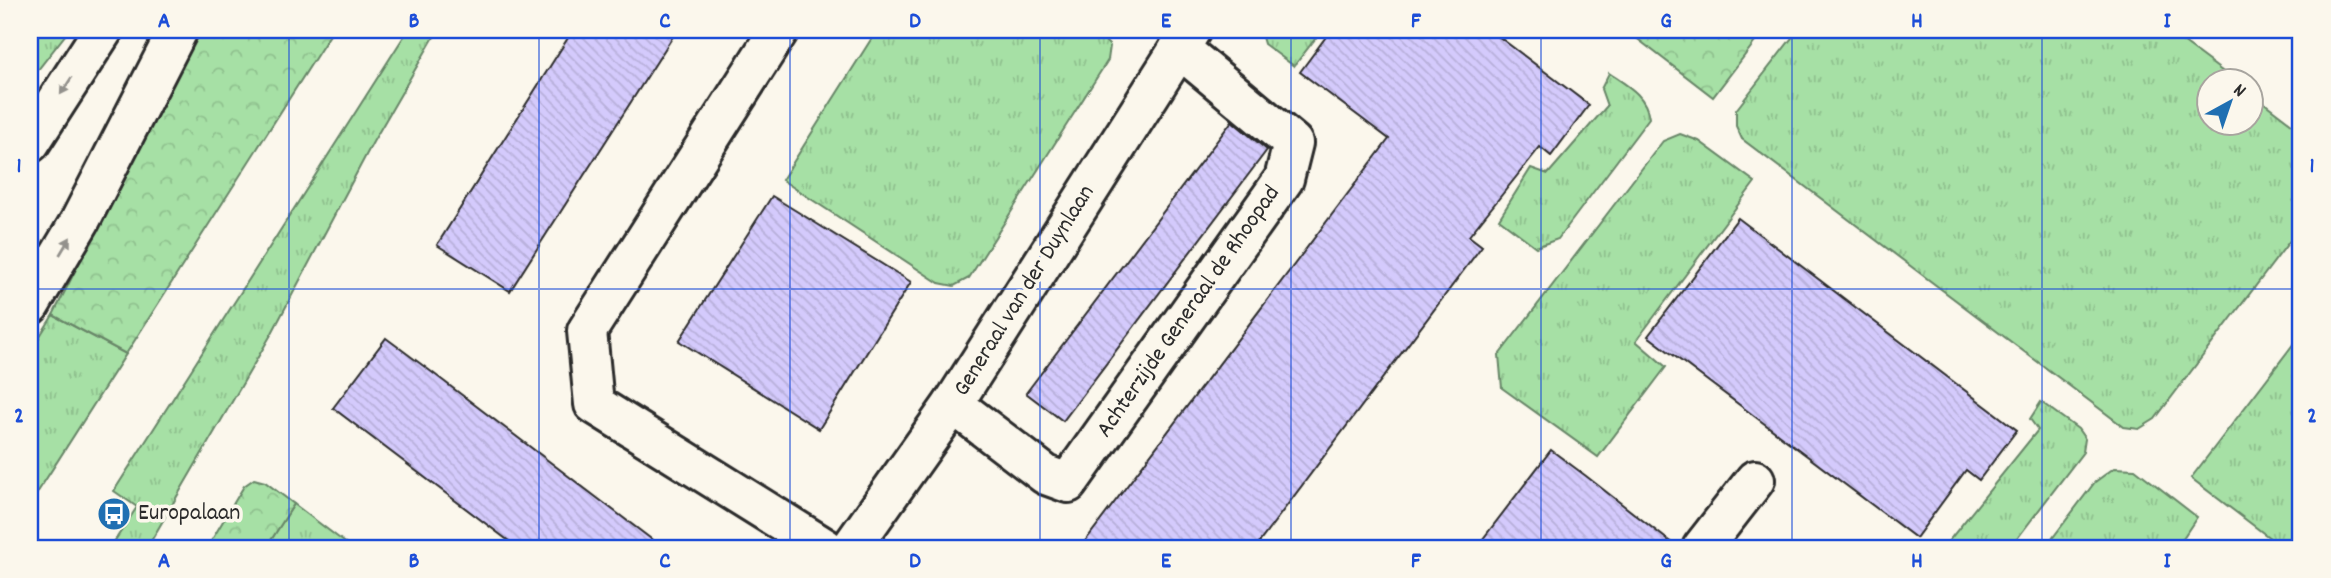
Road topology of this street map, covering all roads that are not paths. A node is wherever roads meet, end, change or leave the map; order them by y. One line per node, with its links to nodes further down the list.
1 (103, 30): 5 (street, one-way to 5)
2 (178, 30): 6 (street, one-way to 2)
3 (779, 30): 9 (street)
4 (1185, 39): 7 (street, Generaal van der Duynlaan); 7 (street, Achterzijde Generaal de Rhoopad)
5 (30, 143)
6 (30, 305)
7 (953, 404): 10 (street, Generaal van der Duynlaan)
8 (1755, 480): 11 (street)
9 (825, 548)
10 (852, 548)
11 (1702, 548)

